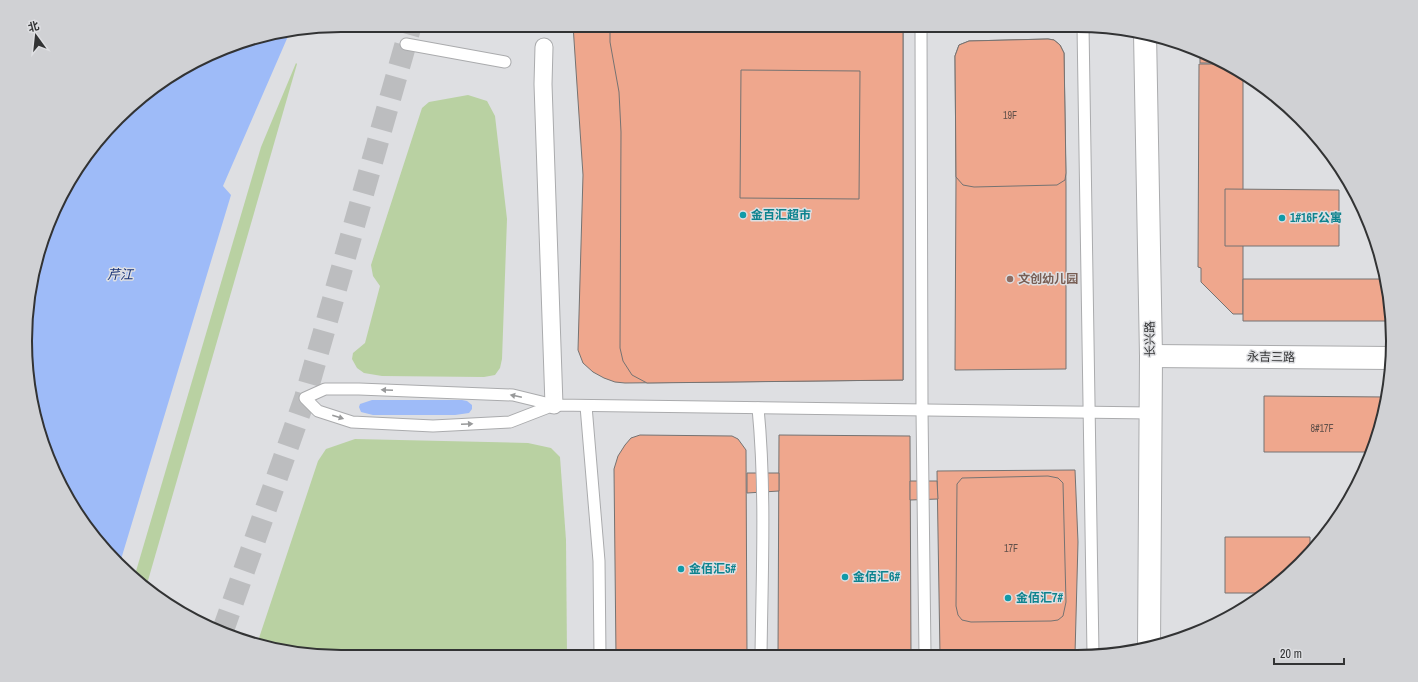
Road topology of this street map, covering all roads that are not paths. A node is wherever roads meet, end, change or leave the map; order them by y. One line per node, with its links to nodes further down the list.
1 (921, 32): 12 (lane)
2 (1083, 32): 13 (lane)
3 (1145, 40): 7 (street, 长兴路)
4 (406, 44): 6 (lane)
5 (544, 47): 9 (street)
6 (505, 62)
7 (1151, 356): 8 (street, 永吉三路); 14 (street, 长兴路)
8 (1385, 358)
9 (554, 405): 9 (lane, one-way to 9); 10 (lane)
10 (586, 406): 11 (lane); 17 (lane)
11 (758, 408): 12 (lane); 18 (lane)
12 (922, 410): 13 (lane); 19 (lane)
13 (1089, 412): 14 (lane); 16 (lane)
14 (1151, 413): 15 (street, 长兴路)
15 (1149, 641)
16 (1093, 649)
17 (600, 650)
18 (761, 650)
19 (925, 650)

